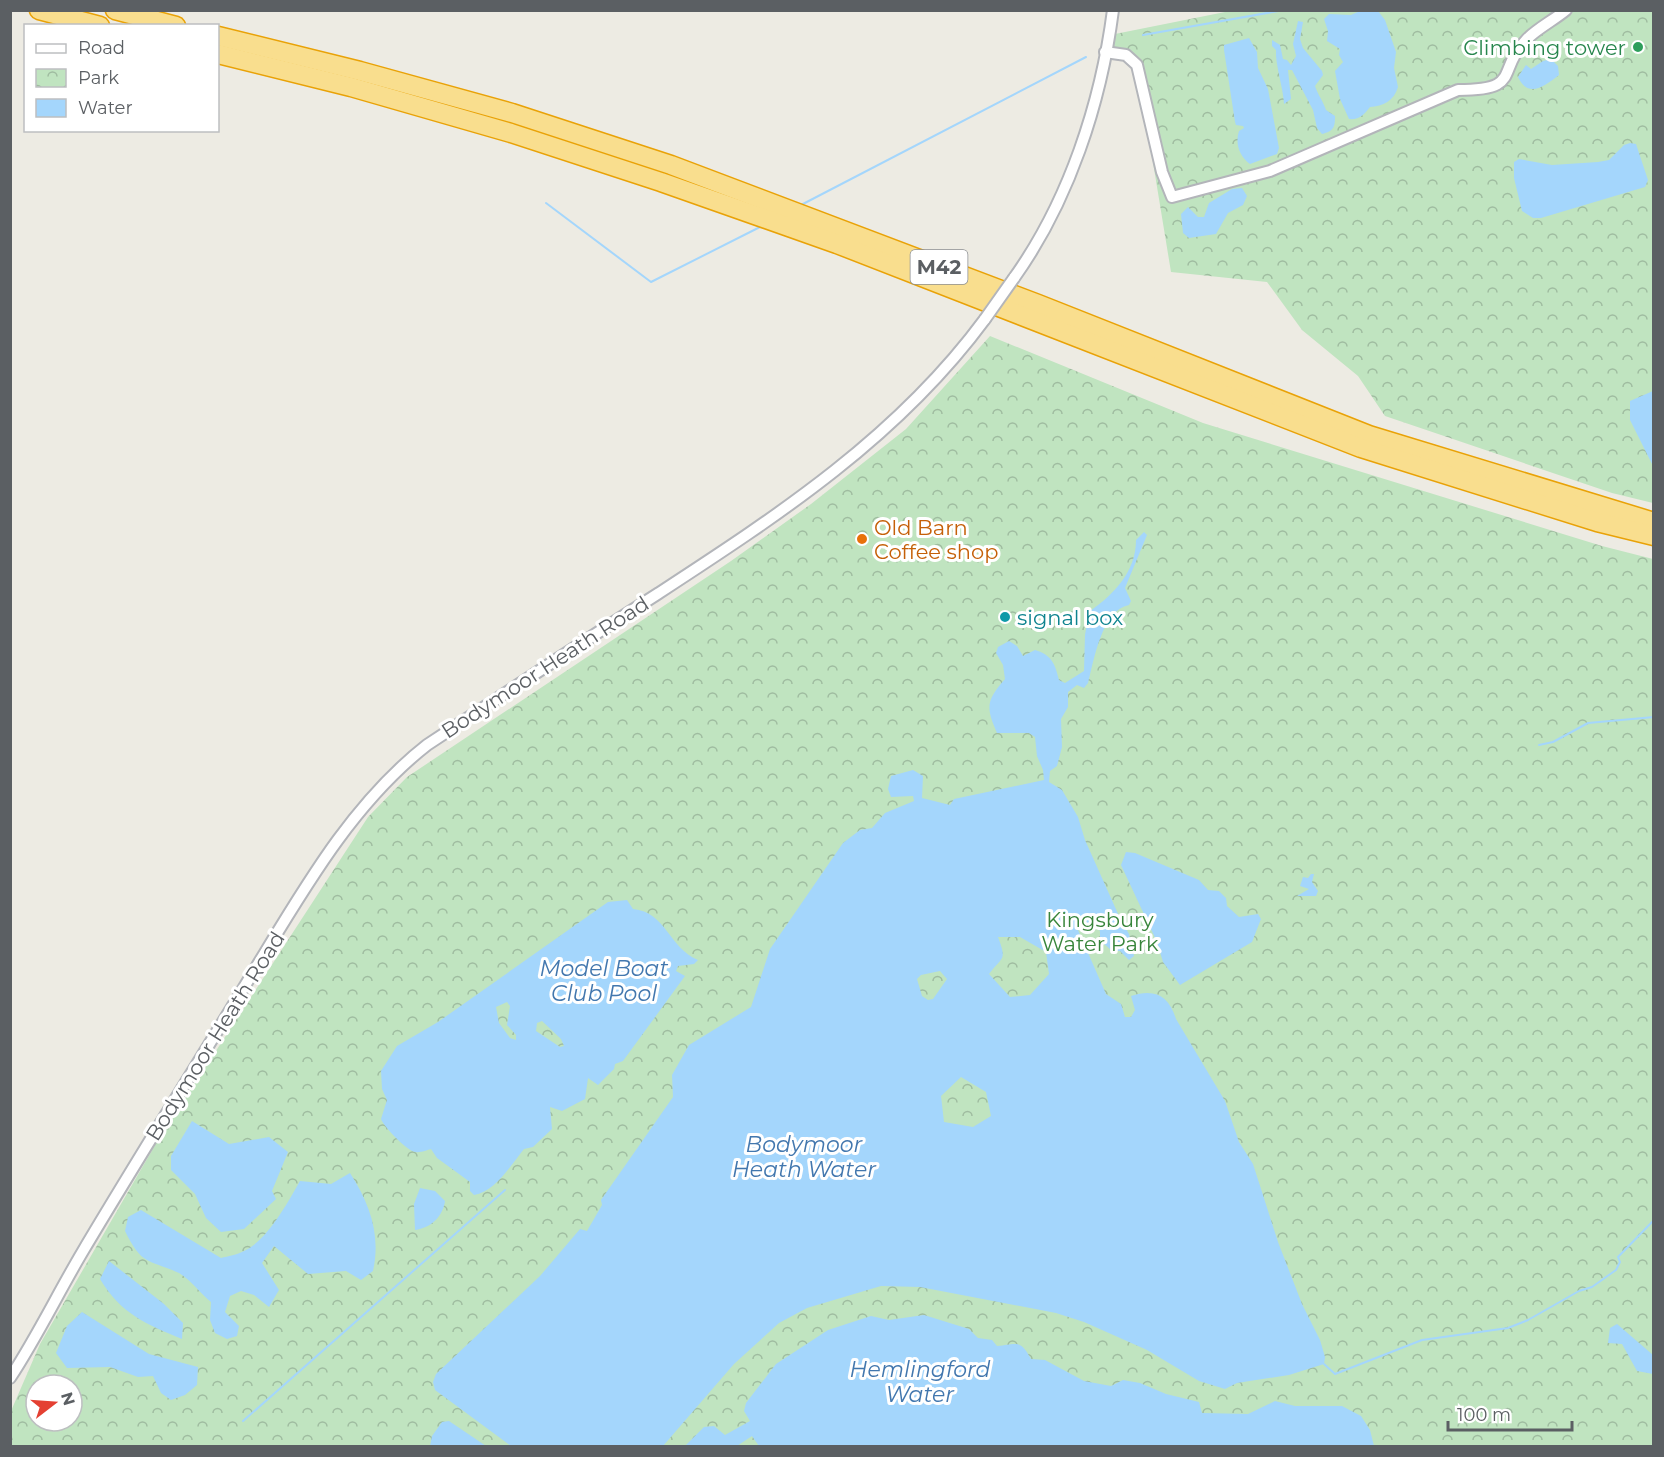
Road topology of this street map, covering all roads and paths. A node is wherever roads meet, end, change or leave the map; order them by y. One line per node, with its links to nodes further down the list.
1 (39, 10): 5 (highway)
2 (115, 10): 6 (highway)
3 (1113, 10): 8 (street, Bodymoor Heath Road)
4 (1566, 10): 8 (street)
5 (92, 24)
6 (168, 24)
7 (219, 36): 10 (highway, M42)
8 (1106, 52): 12 (street, Bodymoor Heath Road, bridge)
9 (219, 54): 11 (highway, M42)
10 (1653, 522)
11 (1653, 536)
12 (10, 1378)

